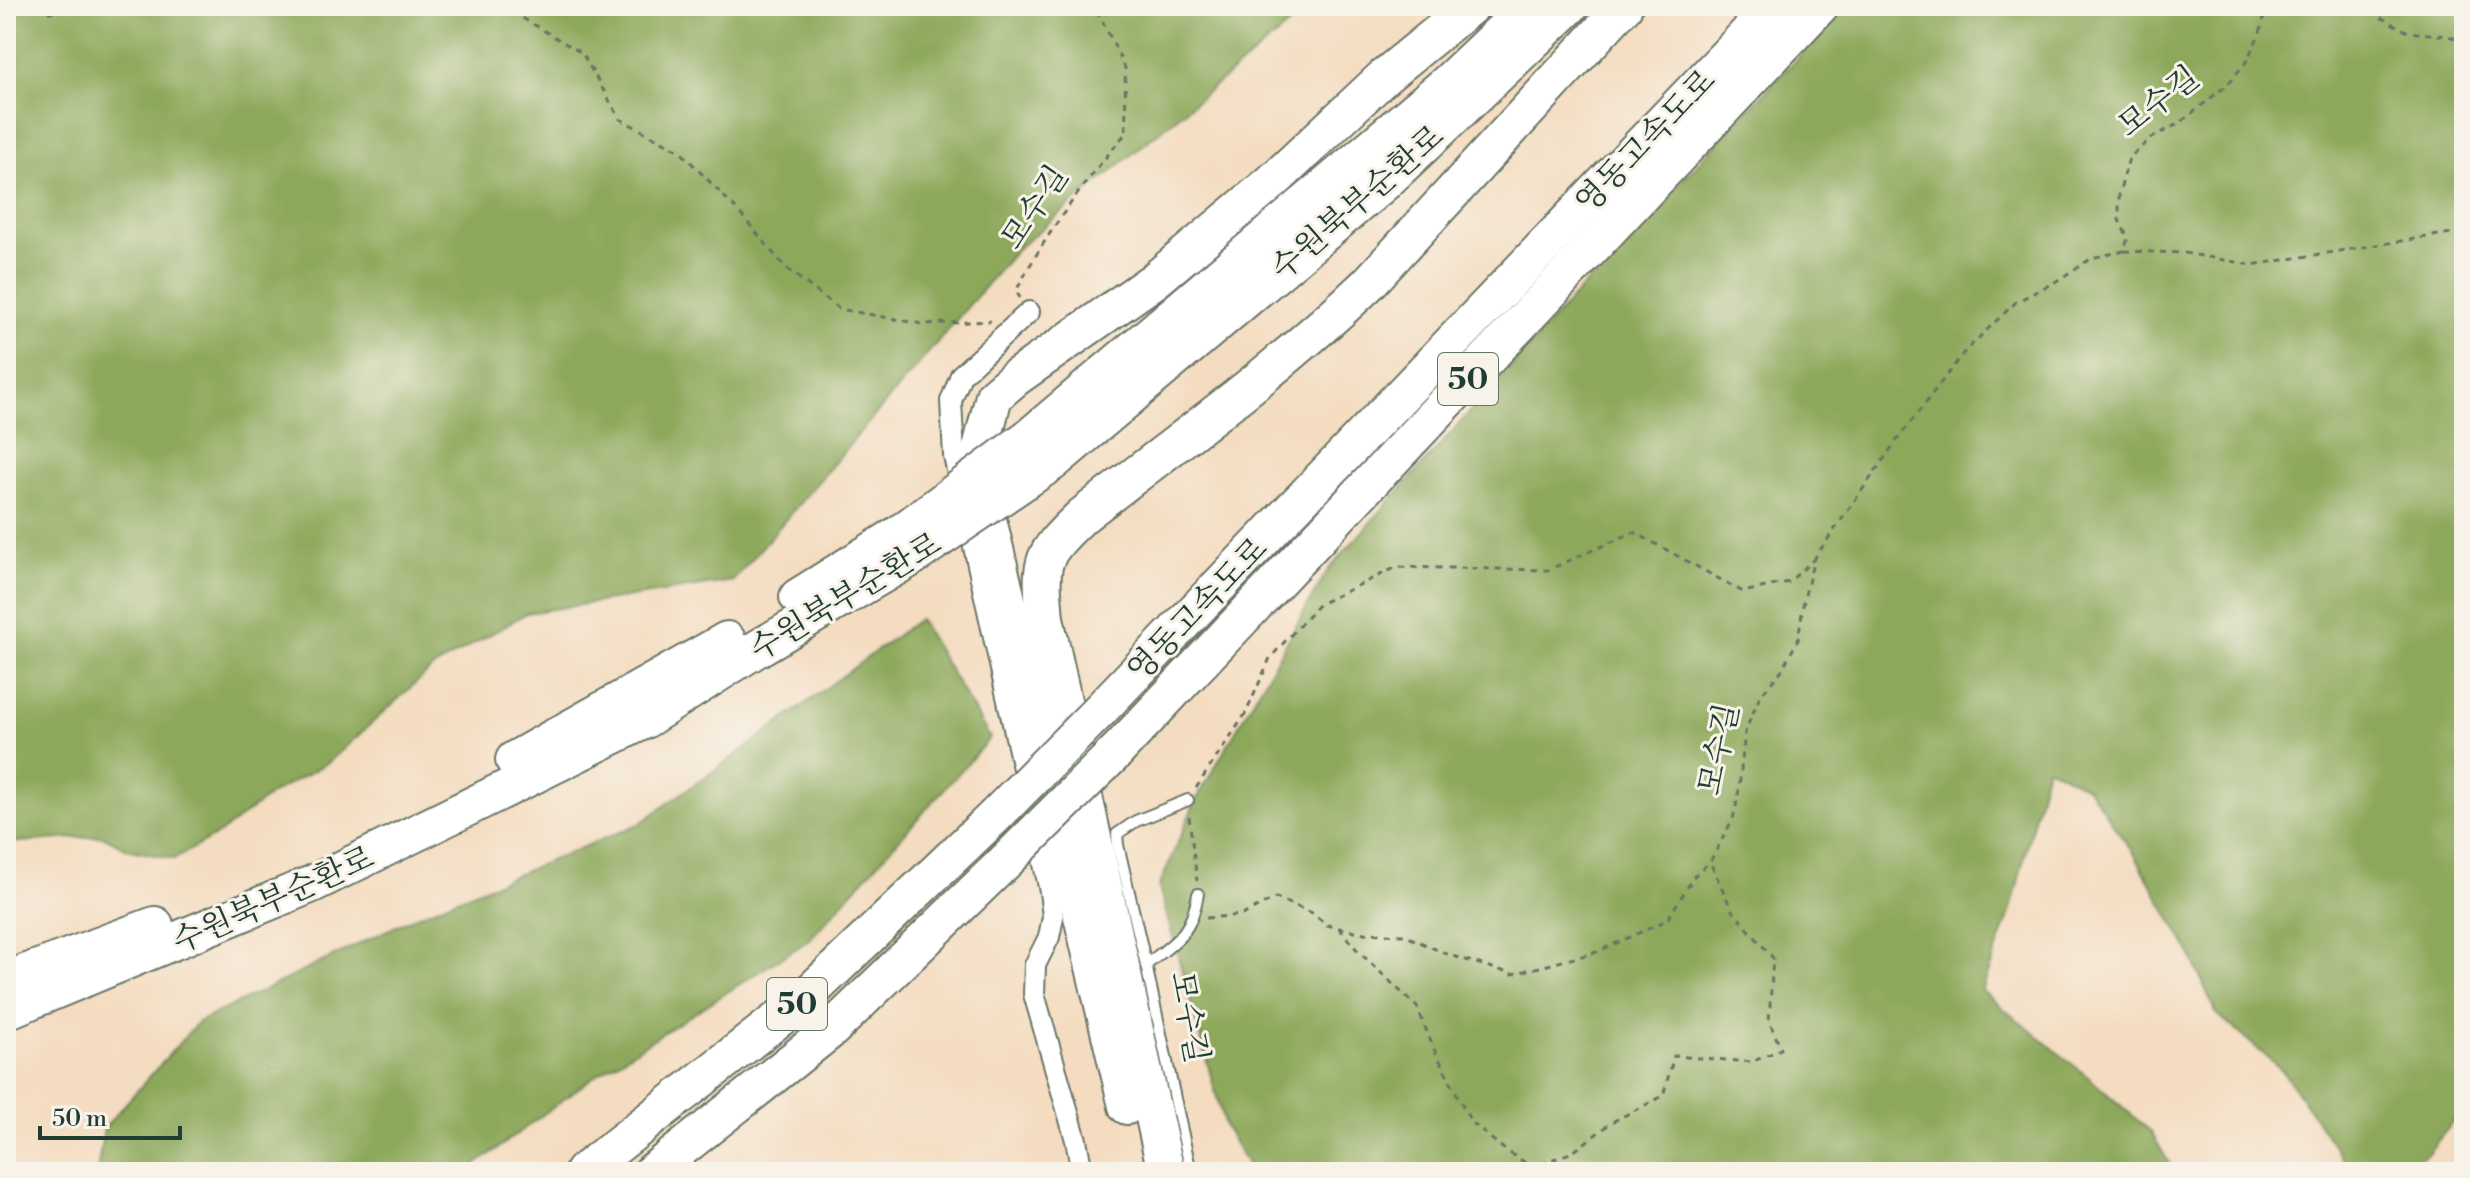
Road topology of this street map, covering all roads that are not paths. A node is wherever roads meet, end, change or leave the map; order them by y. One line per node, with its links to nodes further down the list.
1 (1471, 6): 18 (highway)
2 (1528, 6): 8 (highway, 수원북부순환로)
3 (1570, 6): 8 (highway, 수원북부순환로)
4 (1624, 6): 19 (highway)
5 (1774, 6): 15 (highway, 영동고속도로 / 50, bridge)
6 (1820, 6): 16 (highway, 영동고속도로 / 50, bridge)
7 (1029, 312): 17 (street)
8 (1041, 450): 9 (highway, 수원북부순환로, bridge)
9 (905, 546): 13 (highway, 수원북부순환로); 14 (highway, 수원북부순환로)
10 (1188, 800): 12 (lane)
11 (1198, 894): 12 (lane, 모수길)
12 (1146, 965): 20 (lane, 모수길)
13 (6, 980)
14 (6, 1011)
15 (583, 1172)
16 (652, 1172)
17 (1082, 1172)
18 (1142, 1172)
19 (1166, 1172)
20 (1191, 1172)

